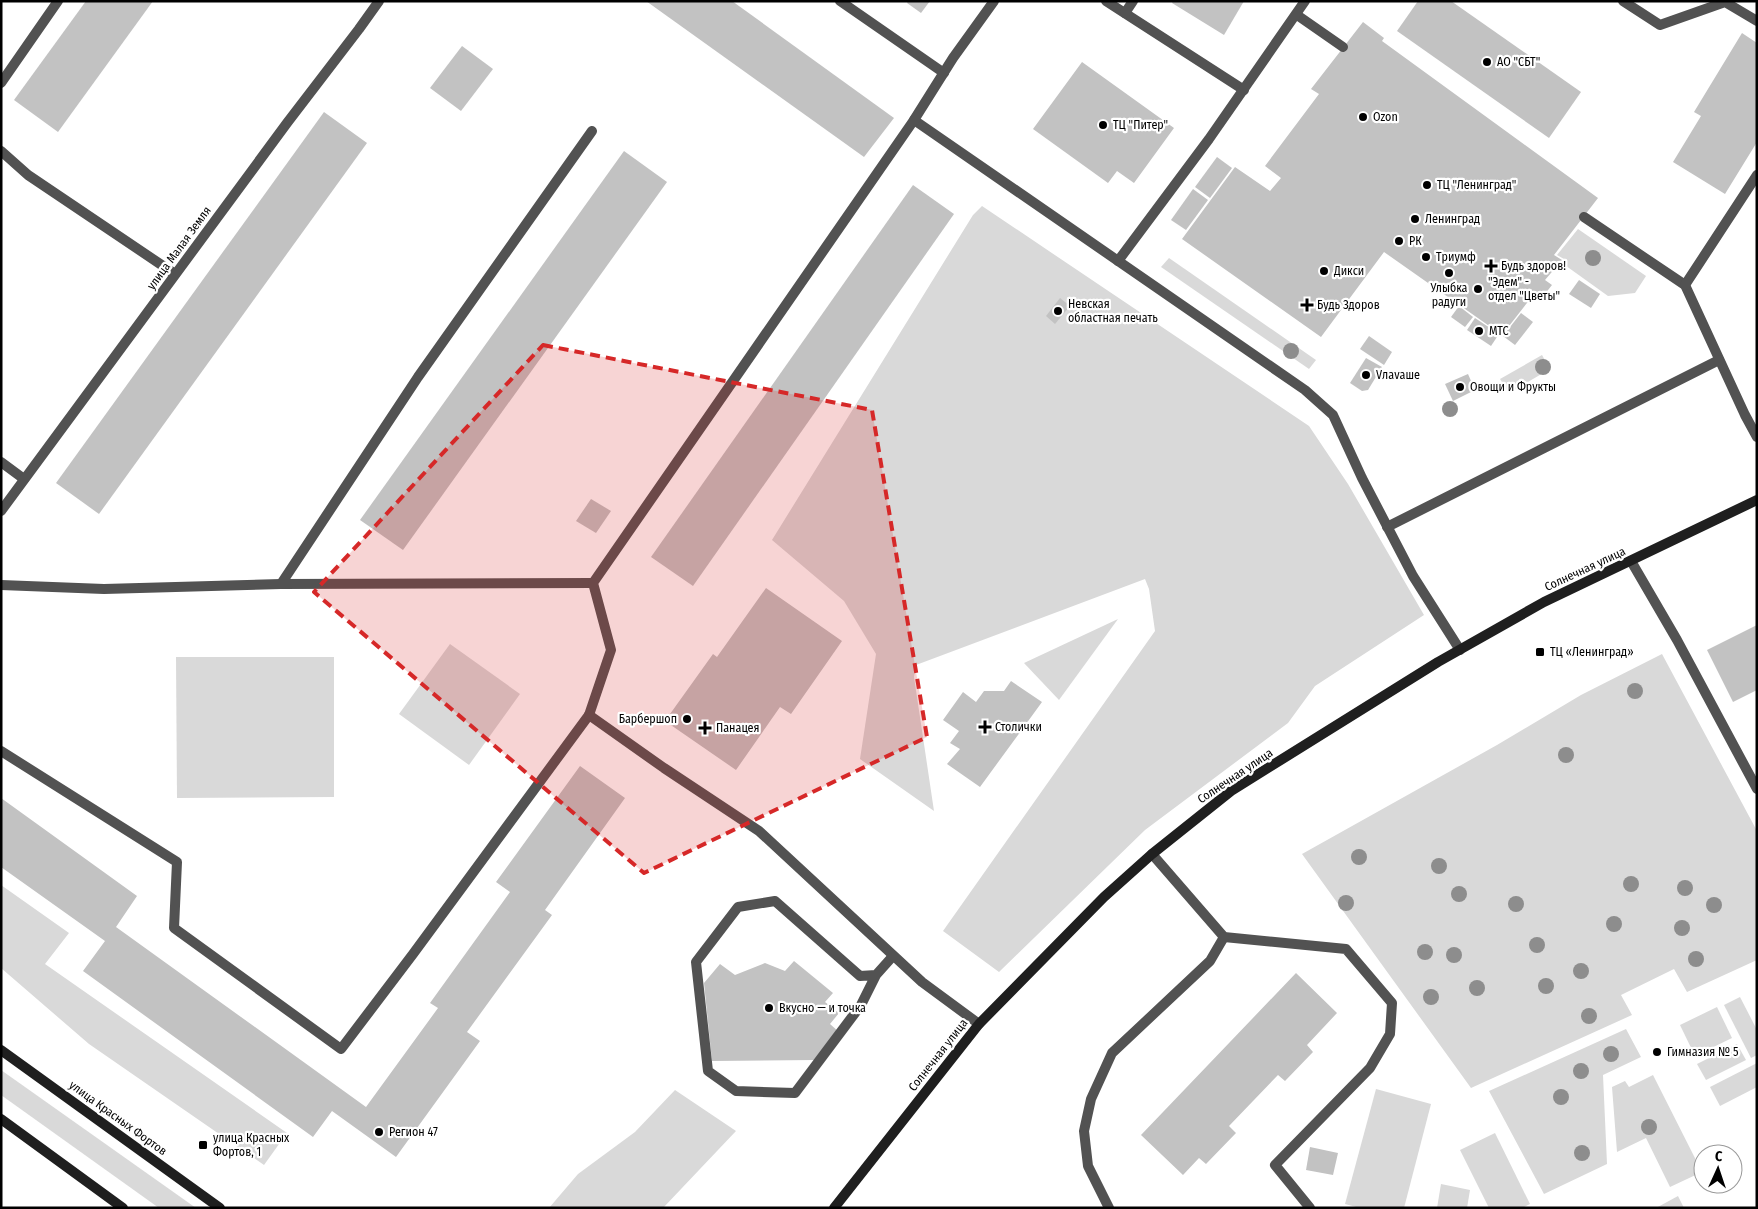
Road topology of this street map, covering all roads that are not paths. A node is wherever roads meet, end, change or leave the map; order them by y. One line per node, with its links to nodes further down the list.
1 (58, 1): 14 (street)
2 (379, 1): 22 (street, улица Малая Земля)
3 (840, 1): 13 (street)
4 (994, 1): 13 (street)
5 (1106, 1): 9 (street)
6 (1133, 1): 9 (street)
7 (1305, 1): 10 (street)
8 (1623, 1): 11 (street)
9 (1124, 13): 15 (street)
10 (1297, 14): 12 (street); 15 (street)
11 (1757, 21)
12 (1343, 47)
13 (944, 73): 16 (street)
14 (1, 83)
15 (1244, 90): 21 (street)
16 (914, 120): 21 (street); 32 (street)
17 (592, 131): 33 (street)
18 (1, 151): 22 (street)
19 (1757, 174): 23 (street)
20 (1584, 217): 23 (street)
21 (1118, 261): 30 (street)
22 (175, 274): 27 (street, улица Малая Земля)
23 (1685, 285): 24 (street)
24 (1719, 360): 25 (street); 30 (street)
25 (1757, 437)
26 (1, 462): 27 (street)
27 (24, 479): 29 (street, улица Малая Земля)
28 (1757, 500): 31 (street, Солнечная улица)
29 (1, 511)
30 (1387, 527): 35 (street)
31 (1631, 561): 35 (street, Солнечная улица); 38 (street)
32 (593, 583): 33 (street); 36 (street)
33 (281, 584): 34 (street)
34 (1, 585)
35 (1460, 650): 39 (street, Солнечная улица)
36 (589, 715): 37 (street); 41 (street)
37 (1, 751)
38 (1757, 789)
39 (1152, 854): 40 (street); 43 (street, Солнечная улица)
40 (1224, 937): 49 (street); 50 (street)
41 (893, 956): 42 (street); 43 (street)
42 (876, 976): 42 (street)
43 (978, 1024): 48 (street, Солнечная улица)
44 (1, 1050): 47 (street, улица Красных Фортов)
45 (1, 1119): 46 (street)
46 (123, 1208)
47 (220, 1208)
48 (834, 1208)
49 (1109, 1208)
50 (1310, 1208)

